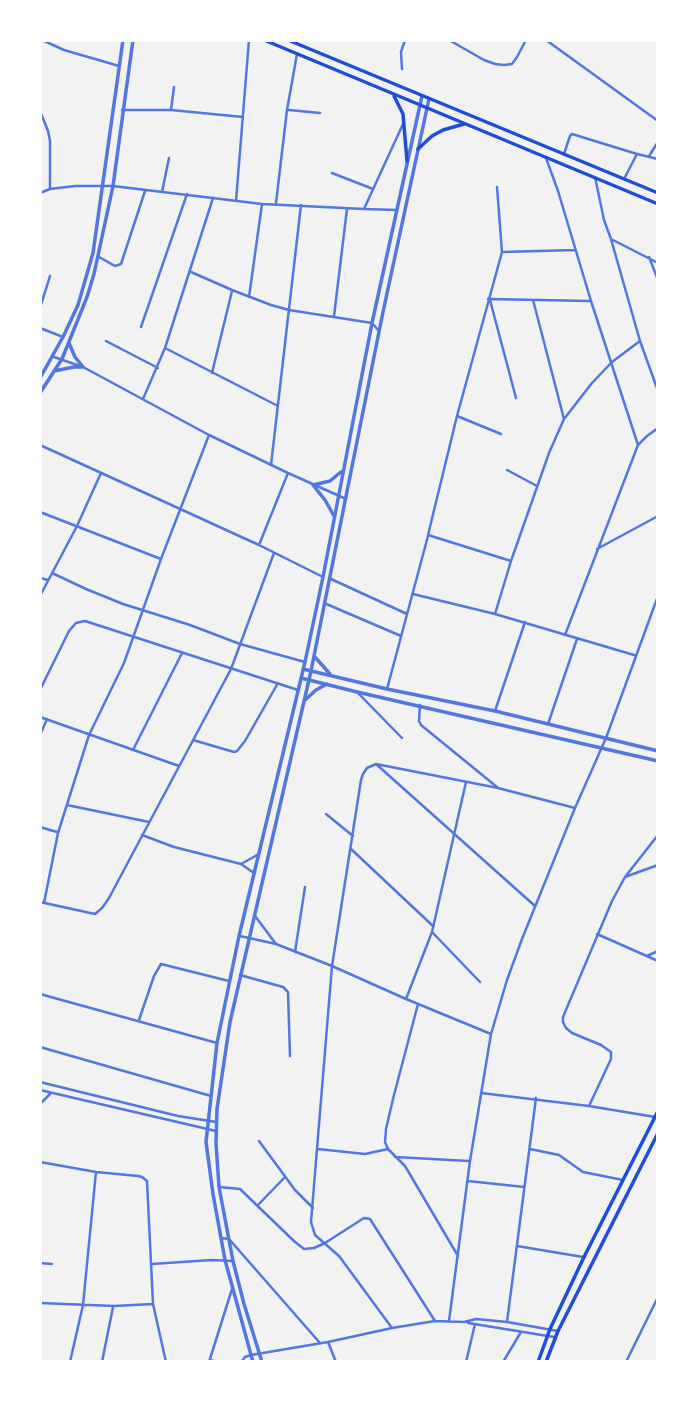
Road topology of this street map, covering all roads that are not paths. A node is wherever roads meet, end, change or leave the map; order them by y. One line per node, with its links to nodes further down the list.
1 (42, 40): 12 (street)
2 (123, 40): 12 (street)
3 (133, 40): 20 (street)
4 (249, 40): 25 (street)
5 (264, 40): 11 (main road)
6 (288, 40): 16 (main road)
7 (405, 40): 13 (street)
8 (449, 40): 9 (street)
9 (526, 40)
10 (545, 40): 27 (street)
11 (297, 54): 15 (main road); 22 (street)
12 (120, 66): 43 (street)
13 (402, 69)
14 (174, 88): 21 (street)
15 (393, 94): 18 (main road); 26 (main road)
16 (422, 96): 17 (main road); 18 (street)
17 (429, 99): 19 (street); 32 (main road)
18 (420, 106): 19 (main road); 38 (street)
19 (427, 109): 28 (main road); 31 (street)
20 (122, 110): 21 (street); 42 (street)
21 (171, 110): 25 (street)
22 (287, 110): 24 (street); 55 (street)
23 (40, 111): 45 (street)
24 (320, 113)
25 (243, 117): 53 (street)
26 (405, 121): 38 (main road); 46 (street)
27 (658, 121)
28 (465, 124): 31 (main road); 36 (main road)
29 (658, 142): 30 (street)
30 (656, 147): 34 (street)
31 (418, 149): 81 (street)
32 (564, 154): 33 (street); 41 (main road)
33 (636, 154): 34 (street); 41 (street)
34 (649, 156): 37 (street)
35 (169, 158): 48 (street)
36 (545, 158): 40 (main road); 62 (street)
37 (658, 159)
38 (407, 160): 60 (street)
39 (332, 173): 46 (street)
40 (595, 177): 56 (main road); 61 (street)
41 (624, 179): 50 (main road)
42 (113, 186): 43 (street); 47 (street); 64 (street)
43 (103, 187): 45 (street); 82 (street)
44 (497, 187): 63 (street)
45 (50, 189): 49 (street)
46 (373, 190): 59 (street)
47 (145, 191): 48 (street); 64 (street)
48 (162, 192): 51 (street)
49 (40, 193)
50 (658, 193)
51 (187, 194): 52 (street); 79 (street)
52 (213, 198): 53 (street); 67 (street)
53 (236, 201): 54 (street)
54 (262, 204): 55 (street); 71 (street)
55 (276, 204): 57 (street)
56 (658, 204)
57 (301, 205): 58 (street); 76 (street)
58 (347, 209): 59 (street); 77 (street)
59 (364, 209): 60 (street)
60 (397, 210): 78 (street)
61 (611, 239): 65 (street); 84 (street)
62 (575, 250): 63 (street); 74 (street)
63 (502, 252): 72 (street)
64 (97, 257): 85 (street)
65 (649, 257): 66 (street); 69 (street)
66 (658, 263)
67 (191, 272): 70 (street); 86 (street)
68 (50, 276): 75 (street)
69 (658, 280)
70 (232, 290): 71 (street); 93 (street)
71 (249, 298): 76 (street)
72 (489, 299): 73 (street); 97 (street); 100 (street)
73 (533, 300): 74 (street); 101 (street)
74 (591, 301): 89 (street)
75 (40, 308)
76 (289, 310): 77 (street); 99 (street)
77 (334, 316): 78 (street)
78 (372, 323): 81 (street); 109 (street)
79 (141, 327)
80 (40, 328): 82 (street)
81 (379, 331): 115 (street)
82 (63, 337): 87 (street)
83 (106, 341): 91 (street)
84 (640, 341): 89 (street); 95 (street)
85 (69, 342): 88 (street); 90 (street)
86 (165, 348): 91 (street); 93 (street)
87 (53, 356): 88 (street); 94 (street)
88 (62, 359): 90 (street); 92 (street)
89 (612, 362): 101 (street); 106 (street)
90 (83, 367): 92 (street); 98 (street)
91 (158, 368): 98 (street)
92 (54, 371): 96 (street)
93 (212, 373): 99 (street)
94 (40, 378)
95 (658, 391)
96 (40, 393)
97 (516, 398)
98 (144, 399): 104 (street)
99 (278, 406): 107 (street)
100 (457, 416): 103 (street); 121 (street)
101 (564, 419): 113 (street)
102 (658, 428): 106 (street)
103 (501, 434)
104 (209, 435): 107 (street); 116 (street)
105 (40, 445): 110 (street)
106 (638, 445): 123 (street)
107 (271, 465): 111 (street)
108 (507, 470): 113 (street)
109 (343, 471): 112 (street); 114 (street)
110 (101, 472): 116 (street); 120 (street)
111 (288, 473): 112 (street); 122 (street)
112 (313, 485): 114 (street); 118 (street)
113 (537, 486): 126 (street)
114 (338, 496): 115 (street); 118 (street)
115 (346, 499): 130 (street)
116 (181, 509): 122 (street); 125 (street)
117 (40, 512): 120 (street)
118 (334, 516): 128 (street)
119 (658, 516): 123 (street)
120 (77, 526): 125 (street); 127 (street)
121 (428, 535): 126 (street); 132 (street)
122 (259, 545): 124 (street)
123 (597, 549): 140 (street)
124 (274, 553): 128 (street); 144 (street)
125 (161, 559): 136 (street)
126 (511, 561): 138 (street)
127 (52, 573): 131 (street); 136 (street)
128 (323, 577): 148 (street)
129 (40, 578): 131 (street)
130 (330, 578): 135 (street); 137 (street)
131 (48, 580): 133 (street)
132 (413, 594): 137 (street); 138 (street)
133 (40, 596)
134 (658, 596): 147 (street)
135 (324, 603): 141 (street); 146 (street)
136 (144, 610): 142 (street); 144 (street)
137 (407, 614): 141 (street)
138 (495, 614): 139 (street)
139 (525, 622): 140 (street); 163 (street)
140 (565, 635): 143 (street)
141 (401, 636): 157 (street)
142 (134, 637): 145 (street); 158 (street); 168 (street)
143 (577, 639): 147 (street); 166 (street)
144 (240, 644): 148 (street); 149 (street)
145 (182, 653): 149 (street); 173 (street)
146 (314, 656): 151 (street); 152 (street)
147 (636, 656): 170 (street)
148 (305, 662): 150 (street)
149 (231, 668): 155 (street); 171 (street)
150 (303, 669): 151 (street); 153 (street)
151 (311, 671): 152 (street); 154 (street)
152 (331, 676): 157 (street)
153 (301, 678): 154 (street); 159 (street)
154 (309, 680): 156 (street); 161 (street)
155 (278, 683): 159 (street); 171 (street)
156 (327, 684): 160 (street); 161 (street)
157 (387, 689): 163 (street)
158 (40, 690)
159 (298, 690): 191 (street)
160 (357, 692): 162 (street); 169 (street)
161 (303, 701): 199 (street)
162 (419, 705): 172 (street); 179 (street)
163 (495, 711): 166 (street)
164 (40, 718): 165 (street)
165 (47, 719): 167 (street); 168 (street)
166 (548, 724): 170 (street)
167 (40, 735)
168 (89, 735): 173 (street); 180 (street)
169 (402, 738)
170 (606, 738): 172 (street); 174 (street)
171 (193, 740): 177 (street)
172 (602, 747): 175 (street); 181 (street)
173 (133, 750): 177 (street)
174 (658, 751)
175 (658, 761)
176 (376, 764): 178 (street); 186 (street); 189 (street)
177 (180, 766): 183 (street)
178 (466, 782): 179 (street); 186 (street)
179 (498, 788): 181 (street)
180 (66, 805): 183 (street); 185 (street)
181 (575, 808): 198 (street)
182 (326, 814): 189 (street)
183 (149, 822): 187 (street)
184 (40, 827): 185 (street)
185 (58, 833): 197 (street)
186 (454, 833): 198 (street); 200 (street)
187 (142, 835): 192 (street); 197 (street)
188 (658, 835): 195 (street)
189 (353, 836): 190 (street)
190 (351, 849): 200 (street); 210 (street)
191 (259, 854): 192 (street); 194 (street)
192 (241, 864): 194 (street)
193 (658, 865): 195 (street)
194 (255, 873): 203 (street)
195 (625, 877): 202 (street)
196 (305, 887): 207 (street)
197 (42, 902)
198 (534, 906): 218 (street)
199 (254, 915): 204 (street); 205 (street)
200 (433, 926): 201 (street)
201 (432, 932): 213 (street); 215 (street)
202 (597, 934): 208 (street); 229 (street)
203 (239, 936): 204 (street); 212 (street)
204 (249, 938): 205 (street); 211 (street)
205 (276, 944): 207 (street)
206 (658, 951): 208 (street)
207 (295, 952): 210 (street)
208 (647, 956): 209 (street)
209 (658, 961)
210 (332, 966): 215 (street); 238 (street)
211 (240, 975): 221 (street); 233 (street)
212 (229, 981): 217 (street); 219 (street)
213 (480, 982)
214 (40, 994): 217 (street)
215 (406, 999): 216 (street)
216 (418, 1004): 218 (street); 239 (street)
217 (139, 1020): 219 (street)
218 (491, 1034): 225 (street)
219 (217, 1043): 226 (street)
220 (40, 1047): 226 (street)
221 (290, 1056)
222 (40, 1082): 232 (street)
223 (40, 1090): 224 (street)
224 (51, 1093): 228 (street); 234 (street)
225 (481, 1093): 227 (street); 242 (street)
226 (211, 1096): 232 (street)
227 (536, 1098): 229 (street); 240 (street)
228 (40, 1104)
229 (589, 1106): 231 (street)
230 (658, 1111): 231 (main road)
231 (654, 1117): 246 (main road)
232 (207, 1122): 233 (street); 234 (street)
233 (216, 1122): 235 (street)
234 (206, 1130): 235 (street); 252 (street)
235 (215, 1131): 248 (street)
236 (658, 1133): 278 (main road)
237 (259, 1141): 245 (street)
238 (318, 1149): 239 (street); 251 (street)
239 (388, 1149): 241 (street)
240 (530, 1149): 246 (street); 249 (street)
241 (395, 1157): 242 (street); 256 (street)
242 (470, 1161): 247 (street)
243 (40, 1163): 244 (street)
244 (96, 1172): 262 (street); 267 (street)
245 (285, 1177): 250 (street); 251 (street)
246 (623, 1180): 257 (main road)
247 (468, 1181): 249 (street); 256 (street)
248 (219, 1186): 250 (street); 253 (street)
249 (524, 1187): 255 (street)
250 (257, 1205): 254 (street)
251 (313, 1208): 254 (street)
252 (221, 1238): 253 (street); 258 (street)
253 (229, 1239): 259 (street); 282 (street)
254 (325, 1243): 270 (street); 275 (street)
255 (517, 1245): 257 (street); 273 (street)
256 (458, 1256): 271 (street)
257 (584, 1257): 276 (main road)
258 (225, 1260): 259 (street); 262 (street); 263 (street)
259 (233, 1261): 283 (street)
260 (40, 1263): 261 (street)
261 (52, 1264)
262 (152, 1264): 266 (street)
263 (232, 1289): 284 (street); 285 (street)
264 (658, 1297): 298 (street)
265 (40, 1303): 267 (street)
266 (153, 1304): 268 (street); 288 (street)
267 (83, 1305): 268 (street); 286 (street)
268 (114, 1306): 287 (street)
269 (476, 1319): 272 (street); 273 (street); 274 (street)
270 (435, 1321): 271 (street); 275 (street)
271 (449, 1321): 272 (street)
272 (464, 1322): 274 (street)
273 (507, 1322): 276 (street)
274 (475, 1325): 277 (street); 294 (street)
275 (392, 1328): 281 (street)
276 (550, 1329): 278 (street); 279 (main road)
277 (521, 1331): 279 (street); 295 (street)
278 (558, 1331): 280 (main road)
279 (548, 1335): 280 (street); 296 (main road)
280 (555, 1338): 297 (main road)
281 (328, 1342): 282 (street); 293 (street)
282 (320, 1343): 283 (street)
283 (259, 1354): 284 (street); 292 (street)
284 (251, 1355): 290 (street); 291 (street)
285 (210, 1361): 289 (street)
286 (69, 1362)
287 (102, 1362)
288 (166, 1362)
289 (217, 1362)
290 (241, 1362)
291 (253, 1362)
292 (262, 1362)
293 (336, 1362)
294 (466, 1362)
295 (503, 1362)
296 (538, 1362)
297 (547, 1362)
298 (626, 1362)

